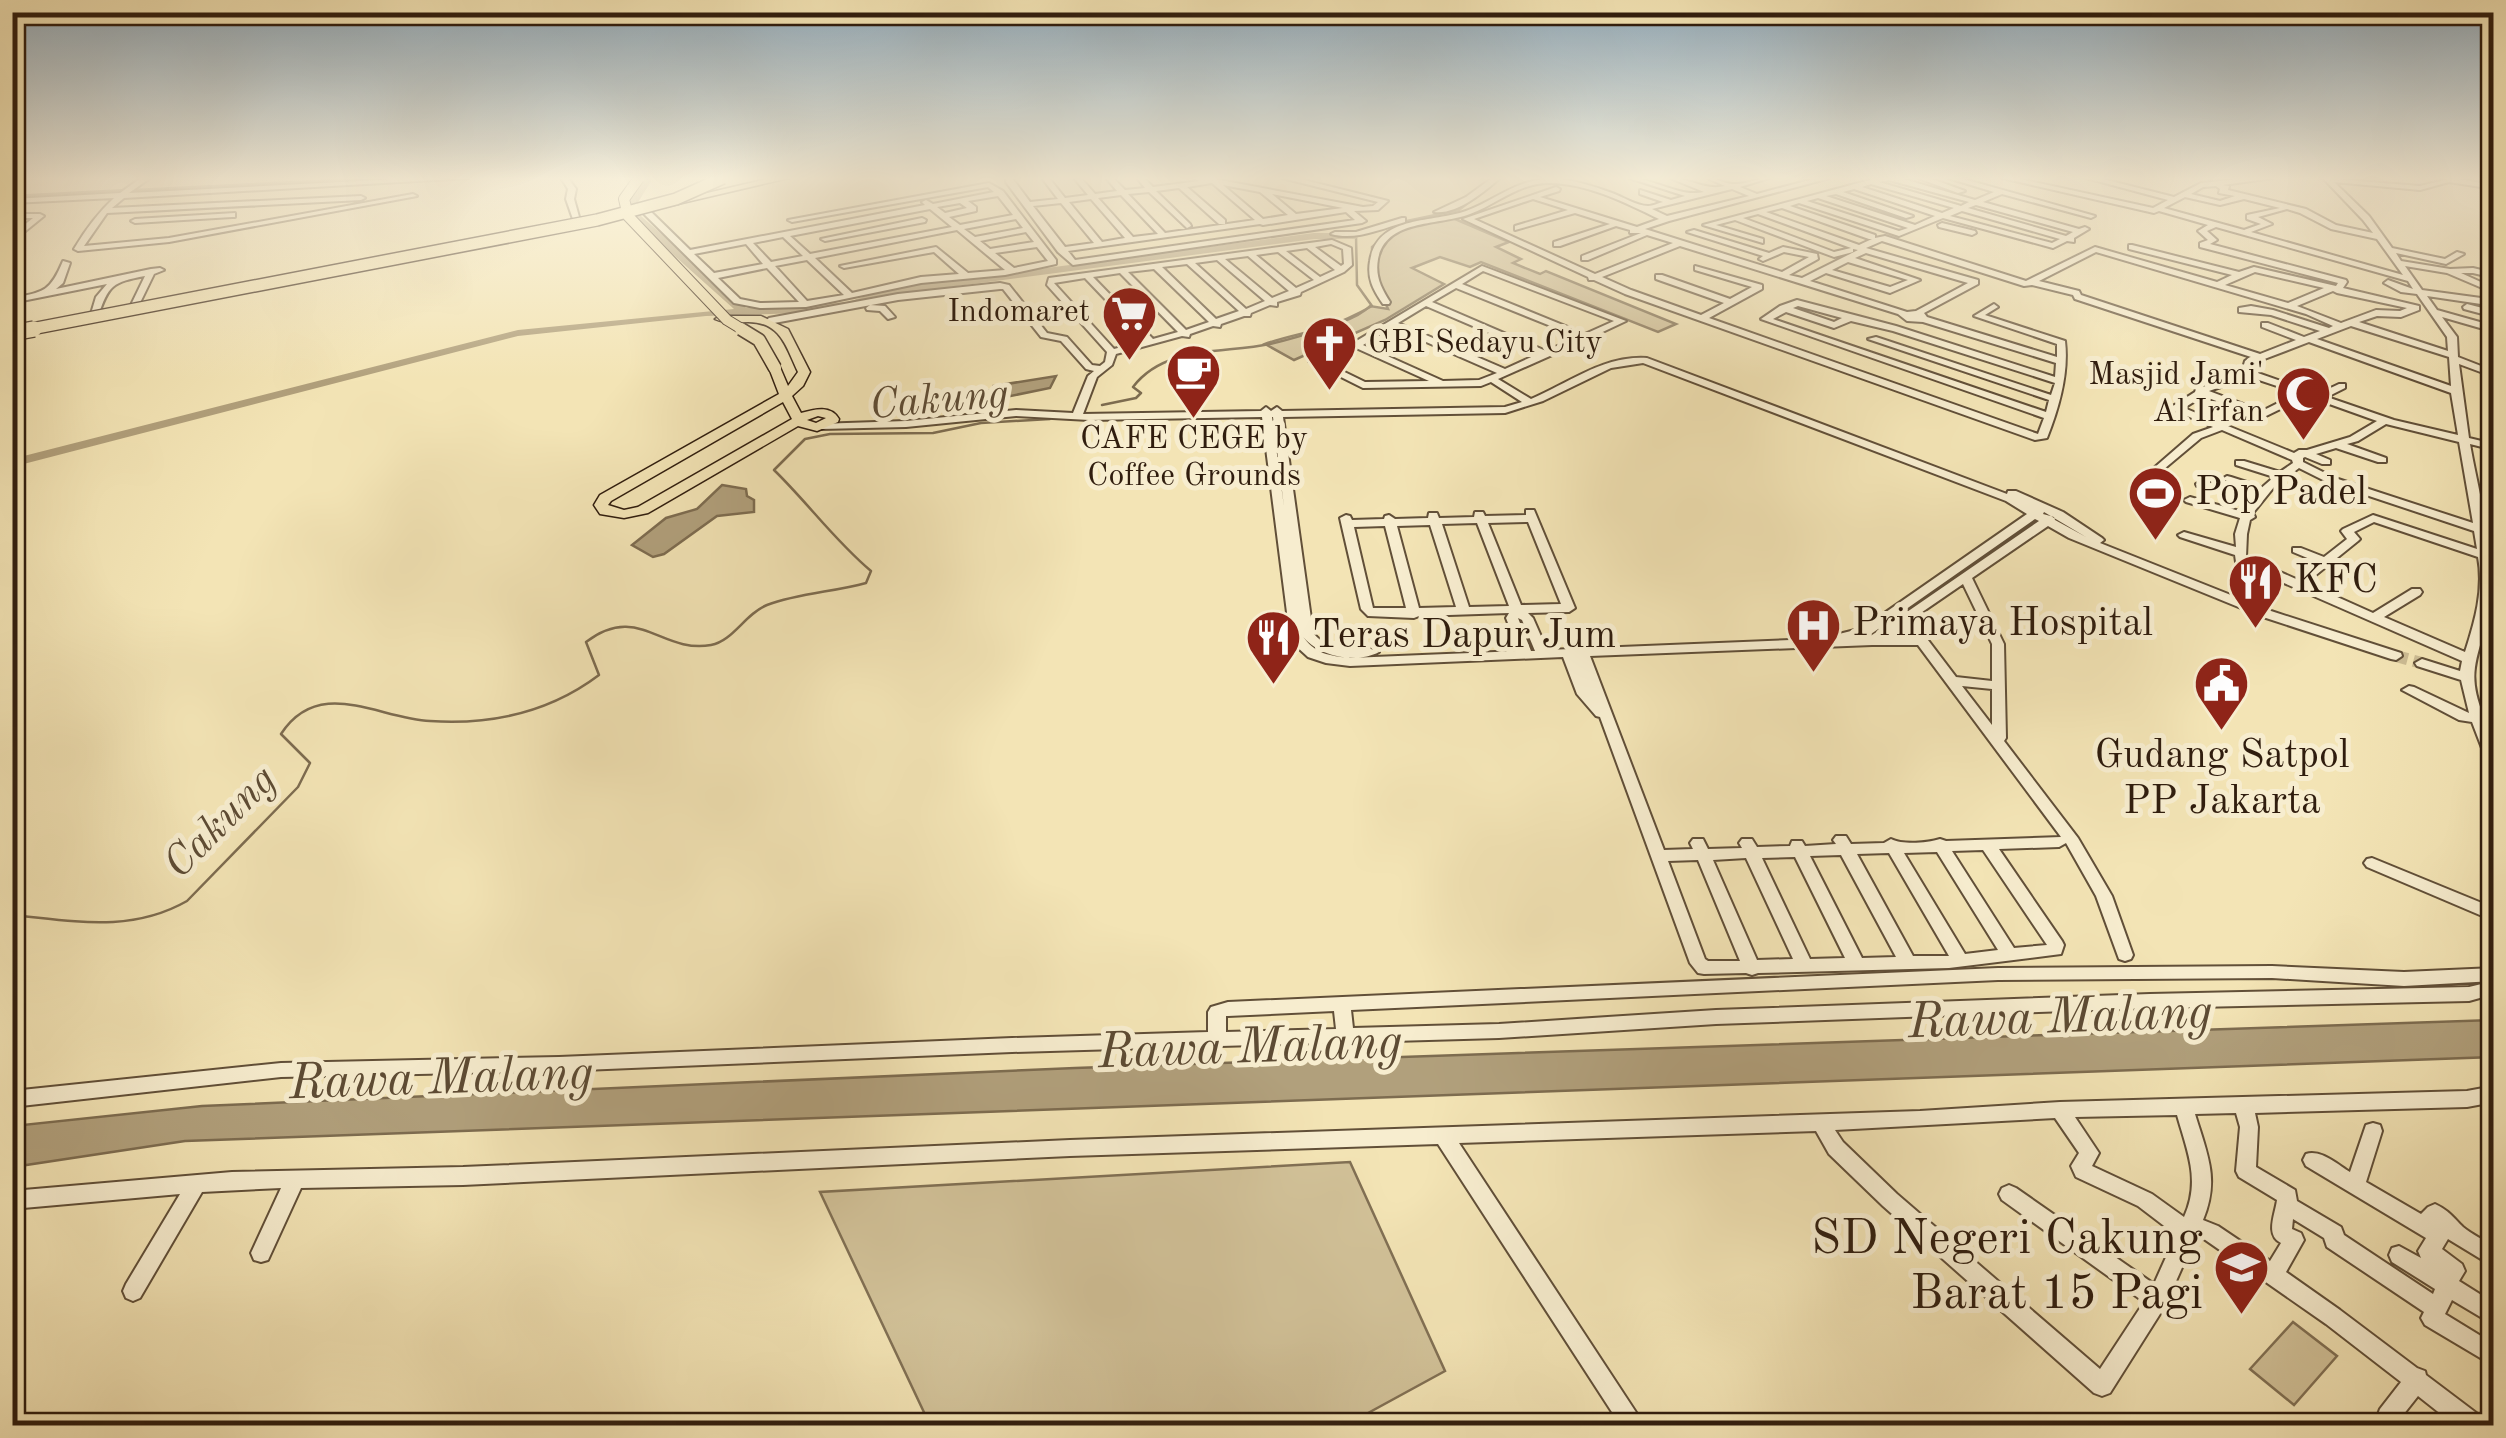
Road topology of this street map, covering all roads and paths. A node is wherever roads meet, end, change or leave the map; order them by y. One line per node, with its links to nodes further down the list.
1 (81, 245): 2 (street)
2 (114, 245)
3 (447, 245): 120 (highway, bridge)
4 (460, 245): 101 (main road)
5 (460, 245): 120 (highway, bridge)
6 (655, 245): 143 (main road, bridge)
7 (662, 245): 105 (main road)
8 (678, 245): 42 (street)
9 (727, 245): 42 (street)
10 (752, 245): 56 (street)
11 (796, 245): 47 (street)
12 (870, 245): 47 (street)
13 (890, 245): 45 (street)
14 (980, 245): 41 (street)
15 (1032, 245): 41 (street)
16 (1040, 245): 61 (street)
17 (1057, 245): 39 (street)
18 (1093, 245): 39 (street)
19 (1207, 245): 39 (street)
20 (1308, 245): 38 (street); 63 (street)
21 (1344, 245): 63 (street)
22 (1378, 245): 93 (street)
23 (1522, 245): 75 (street)
24 (1612, 245): 49 (street)
25 (1676, 245): 50 (street); 75 (street)
26 (1733, 245): 36 (street)
27 (1736, 245): 36 (street)
28 (1808, 245): 37 (street)
29 (1850, 245): 37 (street)
30 (1865, 245): 37 (street)
31 (1904, 245): 80 (street)
32 (2203, 245): 54 (street)
33 (2289, 245): 65 (street)
34 (2387, 245): 40 (street)
35 (2132, 247): 69 (street)
36 (1743, 248): 46 (street)
37 (1858, 248)
38 (1279, 249): 43 (street); 77 (street)
39 (1061, 250)
40 (2391, 250): 44 (street); 55 (street)
41 (988, 252): 61 (street)
42 (688, 253): 71 (street)
43 (1249, 253): 48 (street); 88 (street)
44 (2460, 254)
45 (902, 255): 53 (street); 68 (street); 76 (street)
46 (1816, 256): 52 (street); 72 (street)
47 (809, 257): 56 (street); 89 (street)
48 (1218, 257): 51 (street); 97 (street)
49 (1585, 258)
50 (1718, 258): 59 (street); 72 (street)
51 (1188, 261): 57 (street); 106 (street)
52 (1844, 261): 64 (street); 64 (street); 109 (street)
53 (860, 263): 58 (street); 84 (street)
54 (2264, 263): 60 (street); 85 (street)
55 (2400, 263): 66 (street); 78 (street)
56 (770, 265): 71 (street); 96 (street)
57 (1156, 265): 62 (street); 115 (street)
58 (844, 266)
59 (1698, 268): 95 (street); 95 (street)
60 (2254, 269): 69 (street); 85 (street)
61 (1011, 270): 68 (street)
62 (1120, 270): 67 (street); 123 (street)
63 (1341, 270): 77 (street)
64 (1826, 270): 79 (street)
65 (2370, 270): 70 (street); 78 (street)
66 (2450, 271): 73 (street); 87 (street)
67 (1086, 274): 127 (street); 130 (street)
68 (965, 275): 76 (street)
69 (2240, 275): 86 (street)
70 (2358, 275)
71 (713, 276): 96 (street)
72 (1781, 276): 79 (street)
73 (2494, 276)
74 (116, 278): 91 (street); 101 (street); 108 (street)
75 (1592, 278): 111 (street)
76 (926, 280): 84 (street)
77 (1320, 280): 88 (street)
78 (2412, 280): 90 (street)
79 (1802, 282): 109 (street)
80 (2032, 282): 86 (street); 132 (street)
81 (2388, 283): 90 (street)
82 (1454, 284): 94 (street); 124 (street); 124 (street)
83 (55, 286): 91 (street)
84 (885, 286): 89 (street)
85 (2330, 286): 98 (street); 100 (street)
86 (2212, 288): 98 (street)
87 (2494, 290)
88 (1298, 293): 97 (street)
89 (848, 296): 96 (street)
90 (2424, 297): 92 (street); 104 (street); 107 (street)
91 (12, 300)
92 (2481, 301)
93 (1386, 302)
94 (1424, 302): 114 (street); 131 (street)
95 (1730, 302): 111 (street)
96 (805, 304)
97 (1274, 304): 106 (street)
98 (2288, 306): 117 (street)
99 (1994, 307): 135 (street)
100 (2416, 308): 104 (street); 117 (street)
101 (134, 309): 108 (main road)
102 (2242, 310): 122 (street)
103 (846, 311): 110 (street); 112 (street); 113 (street); 138 (street)
104 (2438, 313): 119 (street); 133 (street)
105 (716, 314): 112 (main road); 121 (main road)
106 (1247, 314): 115 (street)
107 (2494, 314)
108 (94, 316): 120 (main road)
109 (1914, 316): 118 (street); 135 (street)
110 (891, 317)
111 (1700, 318): 134 (street)
112 (769, 322): 121 (main road); 143 (main road)
113 (838, 322)
114 (1391, 323): 128 (street); 139 (street)
115 (1217, 325): 123 (street)
116 (2265, 325): 126 (street)
117 (2347, 325): 122 (street); 133 (street)
118 (1892, 328): 125 (street); 129 (street); 145 (street)
119 (2494, 329)
120 (12, 330)
121 (736, 331): 143 (main road)
122 (2330, 331): 126 (street)
123 (1186, 335): 127 (street)
124 (1588, 338): 131 (street)
125 (1873, 338): 129 (street); 152 (street)
126 (2307, 340): 132 (street); 136 (street)
127 (1152, 343): 130 (street)
128 (1356, 345): 146 (street); 146 (street)
129 (1853, 350): 134 (street); 156 (street)
130 (1111, 355): 138 (street)
131 (1548, 355): 139 (street)
132 (2261, 357): 140 (street)
133 (2453, 357): 142 (street); 148 (street)
134 (1827, 362): 156 (street)
135 (2064, 362): 145 (street)
136 (2381, 366): 141 (street); 148 (street)
137 (2417, 368): 148 (street)
138 (1100, 372): 155 (street)
139 (1506, 373): 144 (street)
140 (2248, 373): 149 (street); 150 (street)
141 (2360, 374)
142 (2494, 374)
143 (783, 380): 157 (main road); 157 (main road); 157 (main road)
144 (1488, 381): 146 (street); 153 (street)
145 (2060, 382): 152 (street)
146 (1445, 384)
147 (2342, 386): 151 (street)
148 (2456, 386): 160 (street)
149 (2198, 392): 150 (street); 159 (street)
150 (2308, 392): 151 (street)
151 (2321, 396): 158 (street)
152 (2054, 399): 156 (street)
153 (1524, 401): 154 (street); 174 (street)
154 (1272, 413): 155 (street); 204 (street)
155 (1084, 414): 157 (street)
156 (2050, 417)
157 (818, 420)
158 (2386, 420): 160 (street); 161 (street)
159 (2219, 428): 163 (street); 167 (street)
160 (2466, 440): 162 (street); 180 (street)
161 (2336, 444): 163 (street); 164 (street)
162 (2494, 447)
163 (2299, 458): 166 (street); 170 (street); 180 (street)
164 (2382, 460)
165 (2240, 462): 170 (street)
166 (2326, 462)
167 (2160, 467)
168 (2259, 474): 170 (street)
169 (2227, 478): 172 (street)
170 (2279, 478): 172 (street)
171 (2201, 484): 172 (street)
172 (2260, 494): 175 (street)
173 (2190, 500): 175 (street)
174 (2041, 514): 182 (street); 200 (street); 200 (street)
175 (2249, 516): 186 (street)
176 (1480, 517): 177 (street); 194 (street); 194 (street)
177 (1434, 518): 178 (street); 195 (street)
178 (1389, 520): 196 (street); 196 (street)
179 (2210, 528): 183 (street)
180 (2480, 529): 185 (street)
181 (2184, 535): 183 (street)
182 (2007, 540): 189 (street); 190 (street)
183 (2203, 541): 186 (street)
184 (2297, 550): 187 (street)
185 (2484, 555): 187 (street); 188 (street)
186 (2242, 556): 191 (street)
187 (2324, 561): 191 (street)
188 (2490, 574): 193 (street)
189 (1966, 576): 190 (street); 210 (street)
190 (1946, 583): 197 (street)
191 (2299, 583): 198 (street)
192 (2416, 592): 198 (street)
193 (2489, 603): 199 (street)
194 (1517, 611): 195 (street); 204 (street)
195 (1464, 612): 196 (street)
196 (1414, 614)
197 (1898, 616): 202 (street); 203 (street); 204 (street)
198 (2375, 617): 208 (street)
199 (2478, 629): 201 (street); 208 (street)
200 (2338, 634): 205 (street)
201 (2494, 634)
202 (1872, 642): 203 (street); 206 (street)
203 (1922, 642): 209 (street)
204 (1534, 652): 206 (street)
205 (2397, 652)
206 (1576, 654): 223 (street)
207 (2422, 660): 208 (street)
208 (2467, 668): 212 (street)
209 (1954, 680): 210 (street); 213 (street)
210 (1997, 686): 213 (street)
211 (2409, 690): 212 (street)
212 (2486, 719): 214 (street)
213 (1999, 740): 227 (street)
214 (2494, 762)
215 (1938, 842): 217 (street); 218 (street); 226 (street)
216 (2059, 842): 218 (street)
217 (1891, 843): 219 (street); 228 (street)
218 (1988, 844): 226 (street)
219 (1844, 845): 220 (street); 229 (street)
220 (1798, 847): 221 (street); 230 (street)
221 (1749, 848): 222 (street); 231 (street)
222 (1701, 849): 223 (street); 232 (street)
223 (1659, 856): 232 (street)
224 (2372, 863): 225 (street)
225 (2494, 916)
226 (2008, 953): 228 (street)
227 (2125, 955)
228 (1959, 960): 229 (street)
229 (1908, 963): 230 (street)
230 (1857, 965): 231 (street)
231 (1805, 967): 232 (street)
232 (1752, 969)
233 (2494, 974): 235 (street)
234 (2494, 986): 237 (street)
235 (1342, 1005): 236 (street); 237 (street)
236 (1254, 1009): 238 (street); 239 (street)
237 (1345, 1035): 238 (street)
238 (1254, 1038): 239 (street)
239 (1218, 1040): 241 (street)
240 (2494, 1094): 242 (street)
241 (12, 1099)
242 (2244, 1107): 243 (street); 254 (street)
243 (2184, 1108): 244 (street); 256 (street)
244 (2060, 1110): 245 (street); 256 (street)
245 (1821, 1122): 247 (street); 263 (street)
246 (2373, 1131): 250 (street)
247 (1442, 1135): 249 (street); 268 (street)
248 (2313, 1160): 250 (street)
249 (295, 1180): 251 (street); 257 (street)
250 (2356, 1183): 255 (street)
251 (196, 1185): 253 (street); 262 (street)
252 (2009, 1194): 263 (street)
253 (12, 1200)
254 (2287, 1204): 260 (street); 264 (street)
255 (2423, 1226): 259 (street); 261 (street)
256 (2190, 1229): 260 (street); 263 (street)
257 (261, 1253)
258 (2399, 1254): 261 (street)
259 (2494, 1258)
260 (2273, 1275): 267 (street)
261 (2445, 1286): 264 (street); 265 (street)
262 (133, 1291)
263 (2158, 1299)
264 (2435, 1314): 266 (street)
265 (2494, 1315)
266 (2494, 1356)
267 (2417, 1378): 269 (street); 270 (street)
268 (1634, 1426)
269 (2398, 1426)
270 (2475, 1426)

